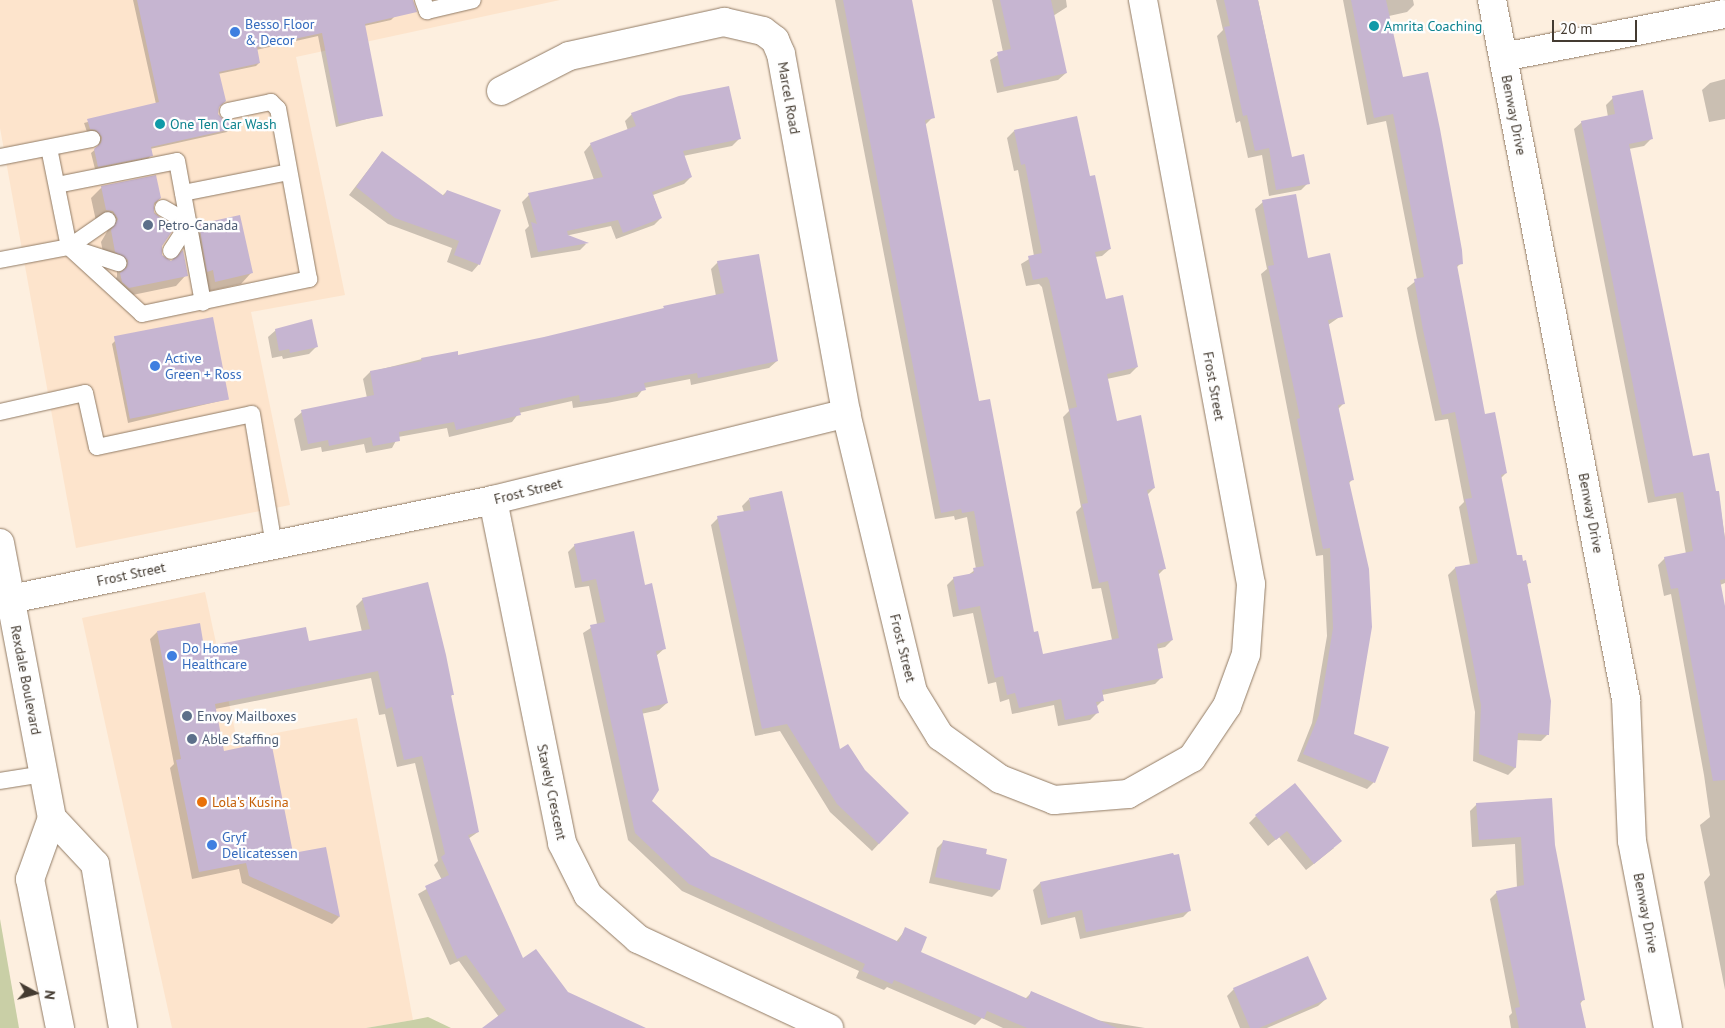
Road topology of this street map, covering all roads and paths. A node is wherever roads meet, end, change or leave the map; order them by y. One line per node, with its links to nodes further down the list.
1 (423, 0): 2 (lane)
2 (472, 0)
3 (1143, 0): 24 (street, Frost Street)
4 (1492, 0): 6 (street, Benway Drive)
5 (1725, 14): 6 (street)
6 (1503, 57): 35 (street, Benway Drive)
7 (501, 91): 24 (street, Marcel Road)
8 (228, 111): 12 (lane)
9 (92, 139): 10 (lane)
10 (49, 148): 11 (lane); 13 (lane)
11 (0, 158)
12 (289, 172): 14 (lane); 22 (lane)
13 (57, 185): 14 (lane); 18 (lane)
14 (183, 193): 17 (lane)
15 (163, 208): 17 (lane)
16 (108, 220): 18 (lane)
17 (189, 223): 19 (lane); 22 (lane)
18 (69, 247): 20 (lane); 21 (lane); 22 (lane)
19 (171, 251)
20 (0, 260)
21 (118, 264)
22 (203, 303)
23 (0, 412): 27 (lane)
24 (846, 413): 25 (street, Frost Street)
25 (493, 500): 27 (street, Frost Street); 34 (street, Stavely Crescent)
26 (0, 543): 28 (street, Rexdale Boulevard)
27 (274, 545): 28 (street, Frost Street)
28 (6, 600): 29 (street, Rexdale Boulevard)
29 (44, 774): 30 (lane); 31 (street, Rexdale Boulevard)
30 (0, 781)
31 (52, 818): 32 (street); 33 (street)
32 (60, 1028)
33 (123, 1028)
34 (829, 1028)
35 (1668, 1028)

